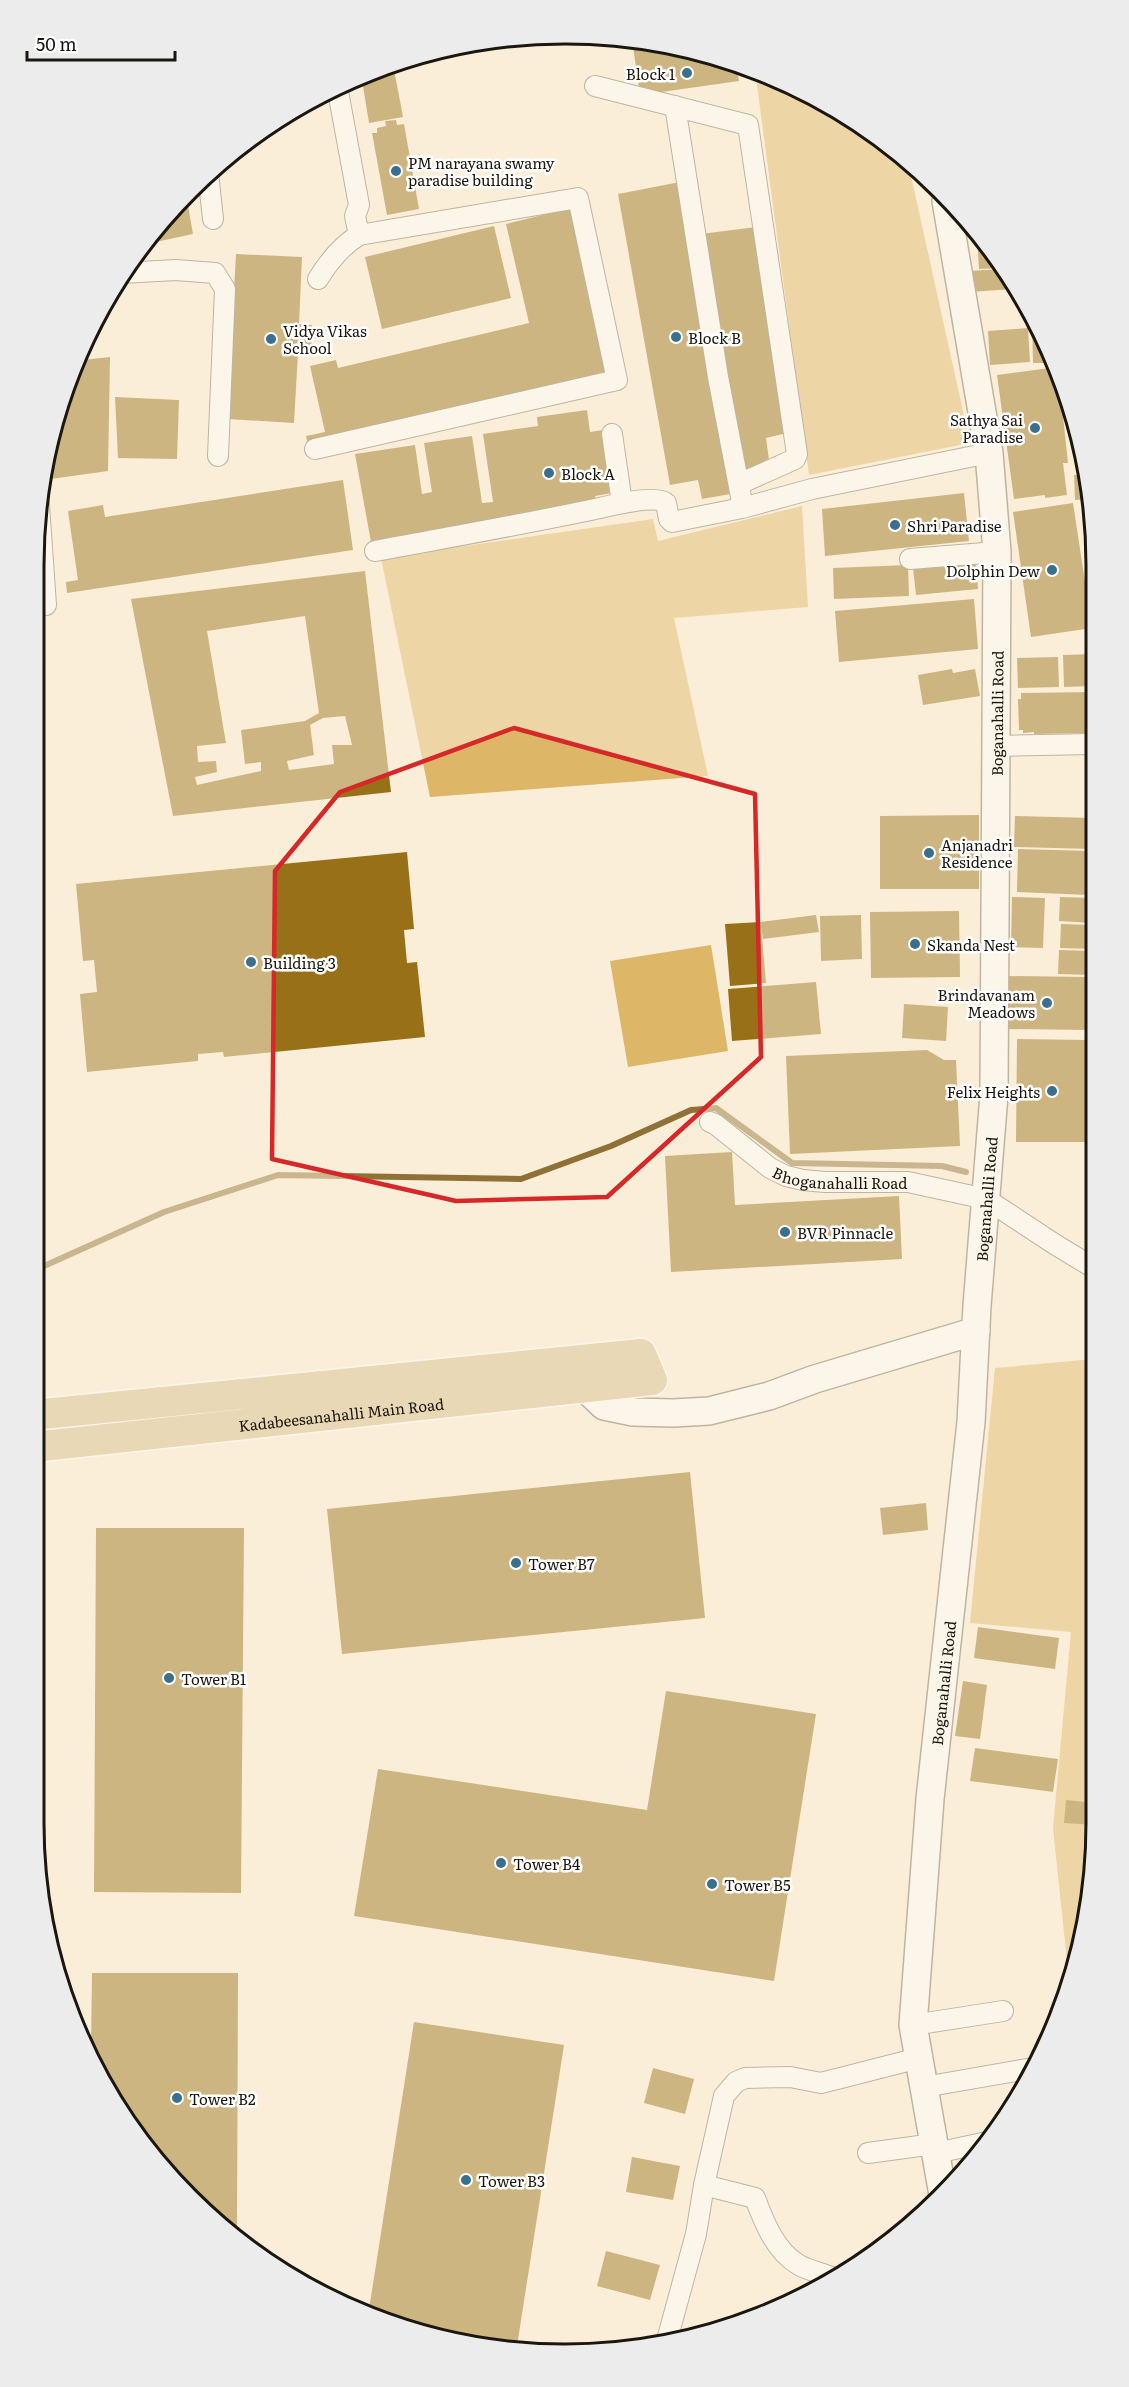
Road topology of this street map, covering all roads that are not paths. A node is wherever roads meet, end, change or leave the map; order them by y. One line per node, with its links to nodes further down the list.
1 (595, 86): 3 (street)
2 (339, 95): 7 (street)
3 (675, 106): 14 (street); 14 (street)
4 (209, 184): 6 (street)
5 (948, 212): 12 (street, Boganahalli Road)
6 (213, 219)
7 (365, 234): 9 (street); 11 (street)
8 (133, 272): 13 (street)
9 (318, 279)
10 (612, 434): 15 (street)
11 (315, 449)
12 (989, 453): 16 (street); 18 (street, Boganahalli Road)
13 (218, 456)
14 (739, 484): 16 (street)
15 (622, 502): 16 (street); 17 (street)
16 (742, 508)
17 (375, 551)
18 (997, 552): 19 (street); 23 (street, Boganahalli Road)
19 (910, 559)
20 (44, 576): 21 (street)
21 (46, 605)
22 (1086, 744): 23 (street)
23 (996, 746): 25 (street, Boganahalli Road)
24 (710, 1122): 25 (street, Bhoganahalli Road)
25 (986, 1199): 26 (street); 27 (street, Boganahalli Road)
26 (1086, 1263)
27 (976, 1331): 28 (street); 32 (street, Boganahalli Road)
28 (584, 1387): 29 (main road, Kadabeesanahalli Main Road); 30 (main road, Kadabeesanahalli Main Road)
29 (44, 1414)
30 (44, 1446)
31 (1003, 2011): 32 (street)
32 (913, 2025): 33 (street, Boganahalli Road)
33 (919, 2058): 35 (street, Boganahalli Road); 40 (street)
34 (1023, 2070): 35 (street)
35 (924, 2087): 37 (street, Boganahalli Road)
36 (975, 2143): 37 (street)
37 (935, 2148): 38 (street); 39 (street, Boganahalli Road)
38 (868, 2153)
39 (941, 2182)
40 (704, 2186): 41 (street); 42 (street)
41 (824, 2274)
42 (676, 2331)

